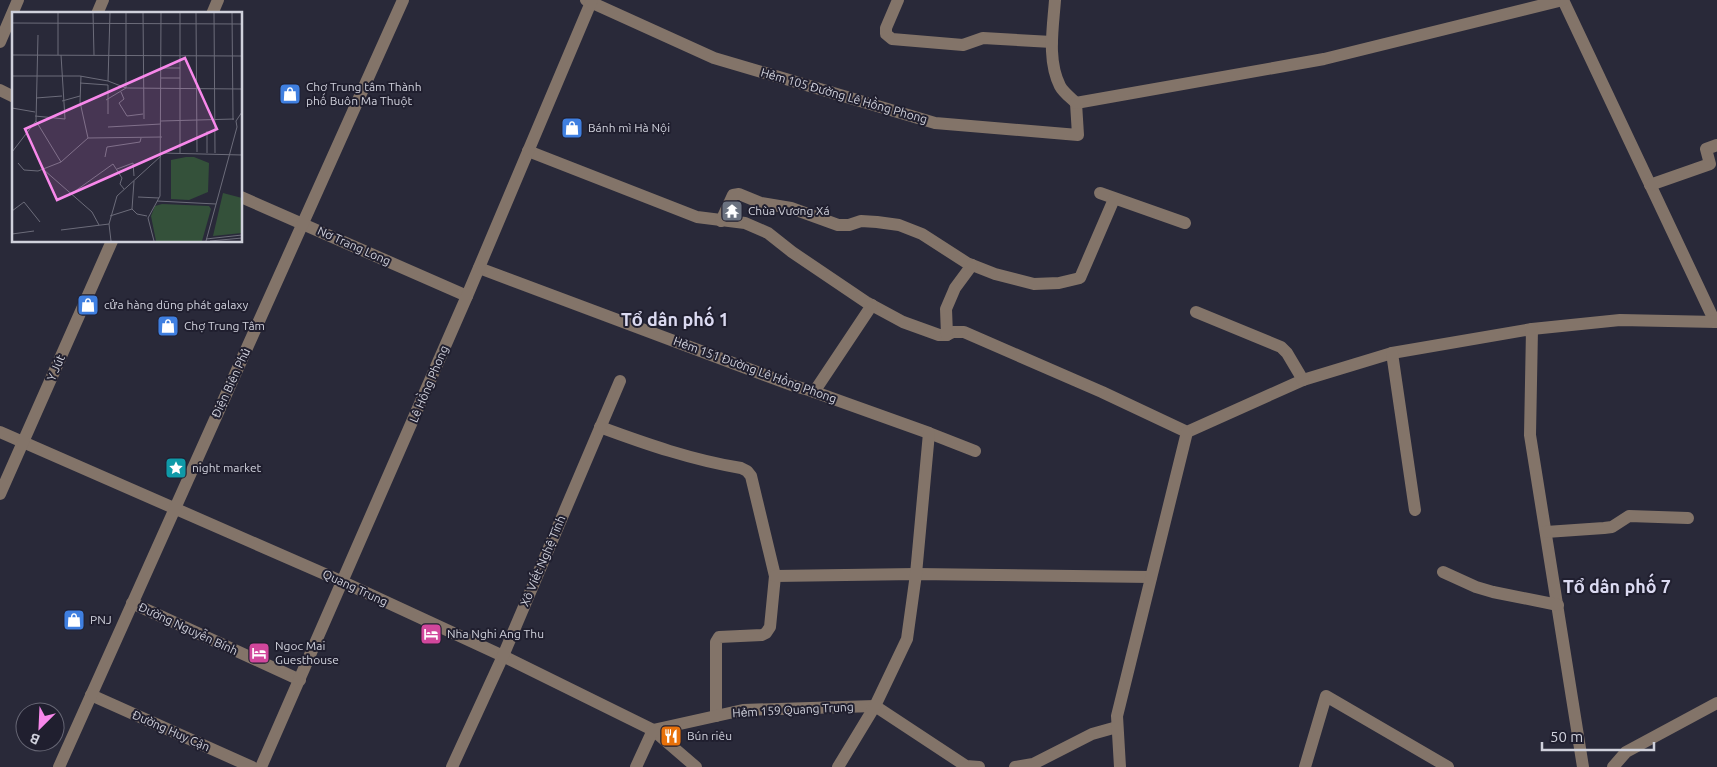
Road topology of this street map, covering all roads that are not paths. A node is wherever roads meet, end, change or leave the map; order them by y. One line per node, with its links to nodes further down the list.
1 (18, 0): 9 (street)
2 (103, 0): 10 (street)
3 (218, 0): 11 (street)
4 (403, 0): 26 (street, Điện Biên Phủ)
5 (898, 0): 14 (street)
6 (1055, 0): 14 (street)
7 (1563, 0): 17 (street); 20 (street)
8 (590, 1): 17 (street, Hẻm 105 Đường Lê Hồng Phong); 19 (street, Lê Hồng Phong)
9 (13, 12)
10 (98, 12)
11 (213, 12)
12 (12, 14): 13 (street)
13 (0, 42)
14 (1052, 42): 17 (street)
15 (0, 90): 16 (street)
16 (12, 95)
17 (1076, 103)
18 (1717, 145): 20 (street)
19 (528, 151): 24 (street); 29 (street, Lê Hồng Phong)
20 (1650, 185): 33 (street)
21 (1100, 193): 23 (street)
22 (242, 197): 26 (street, Nơ Trang Long)
23 (1114, 199): 25 (street); 28 (street)
24 (721, 221): 28 (street); 31 (street)
25 (1185, 223)
26 (304, 224): 30 (street, Nơ Trang Long); 47 (street, Điện Biên Phủ)
27 (112, 242): 44 (street, Y Jút)
28 (972, 265): 35 (street)
29 (479, 268): 30 (street, Lê Hồng Phong); 39 (street, Hẻm 151 Đường Lê Hồng Phong)
30 (467, 296): 55 (street, Lê Hồng Phong)
31 (872, 305): 35 (street); 39 (street)
32 (1196, 312): 37 (street)
33 (1716, 322): 34 (street)
34 (1532, 329): 36 (street); 50 (street)
35 (946, 335): 42 (street)
36 (1392, 353): 37 (street); 48 (street)
37 (1303, 380): 42 (street)
38 (620, 381): 40 (street, Xô Viết Nghệ Tĩnh)
39 (814, 392): 43 (street, Hẻm 151 Đường Lê Hồng Phong)
40 (600, 427): 53 (street); 58 (street, Xô Viết Nghệ Tĩnh)
41 (0, 432): 44 (street, Quang Trung)
42 (1187, 432): 54 (street)
43 (930, 433): 45 (street, Hẻm 151 Đường Lê Hồng Phong); 52 (street)
44 (24, 443): 46 (street, Y Jút); 47 (street, Quang Trung)
45 (974, 451)
46 (0, 494)
47 (174, 508): 55 (street, Quang Trung); 56 (street, Điện Biên Phủ)
48 (1415, 510)
49 (1688, 518): 50 (street)
50 (1546, 532): 57 (street)
51 (1443, 572): 57 (street)
52 (916, 574): 53 (street); 54 (street); 62 (street)
53 (775, 576): 63 (street)
54 (1151, 577): 64 (street)
55 (343, 582): 58 (street, Quang Trung); 59 (street, Lê Hồng Phong)
56 (132, 603): 59 (street, Đường Nguyễn Bính); 60 (street, Điện Biên Phủ)
57 (1558, 605): 78 (street)
58 (502, 656): 65 (street, Quang Trung); 69 (street, Xô Viết Nghệ Tĩnh)
59 (300, 680): 68 (street, Lê Hồng Phong)
60 (91, 695): 66 (street, Điện Biên Phủ); 67 (street, Đường Huy Cận)
61 (1717, 703): 79 (street)
62 (875, 706): 63 (street, Hẻm 159 Quang Trung); 72 (street); 73 (street)
63 (716, 716): 65 (street, Hẻm 159 Quang Trung)
64 (1117, 727): 74 (street); 75 (street)
65 (653, 730): 70 (street); 71 (street, Quang Trung)
66 (59, 767)
67 (252, 767)
68 (261, 767)
69 (452, 767)
70 (636, 767)
71 (696, 767)
72 (838, 767)
73 (979, 767)
74 (1015, 767)
75 (1120, 767)
76 (1305, 767): 77 (street)
77 (1448, 767)
78 (1583, 767)
79 (1613, 767)

